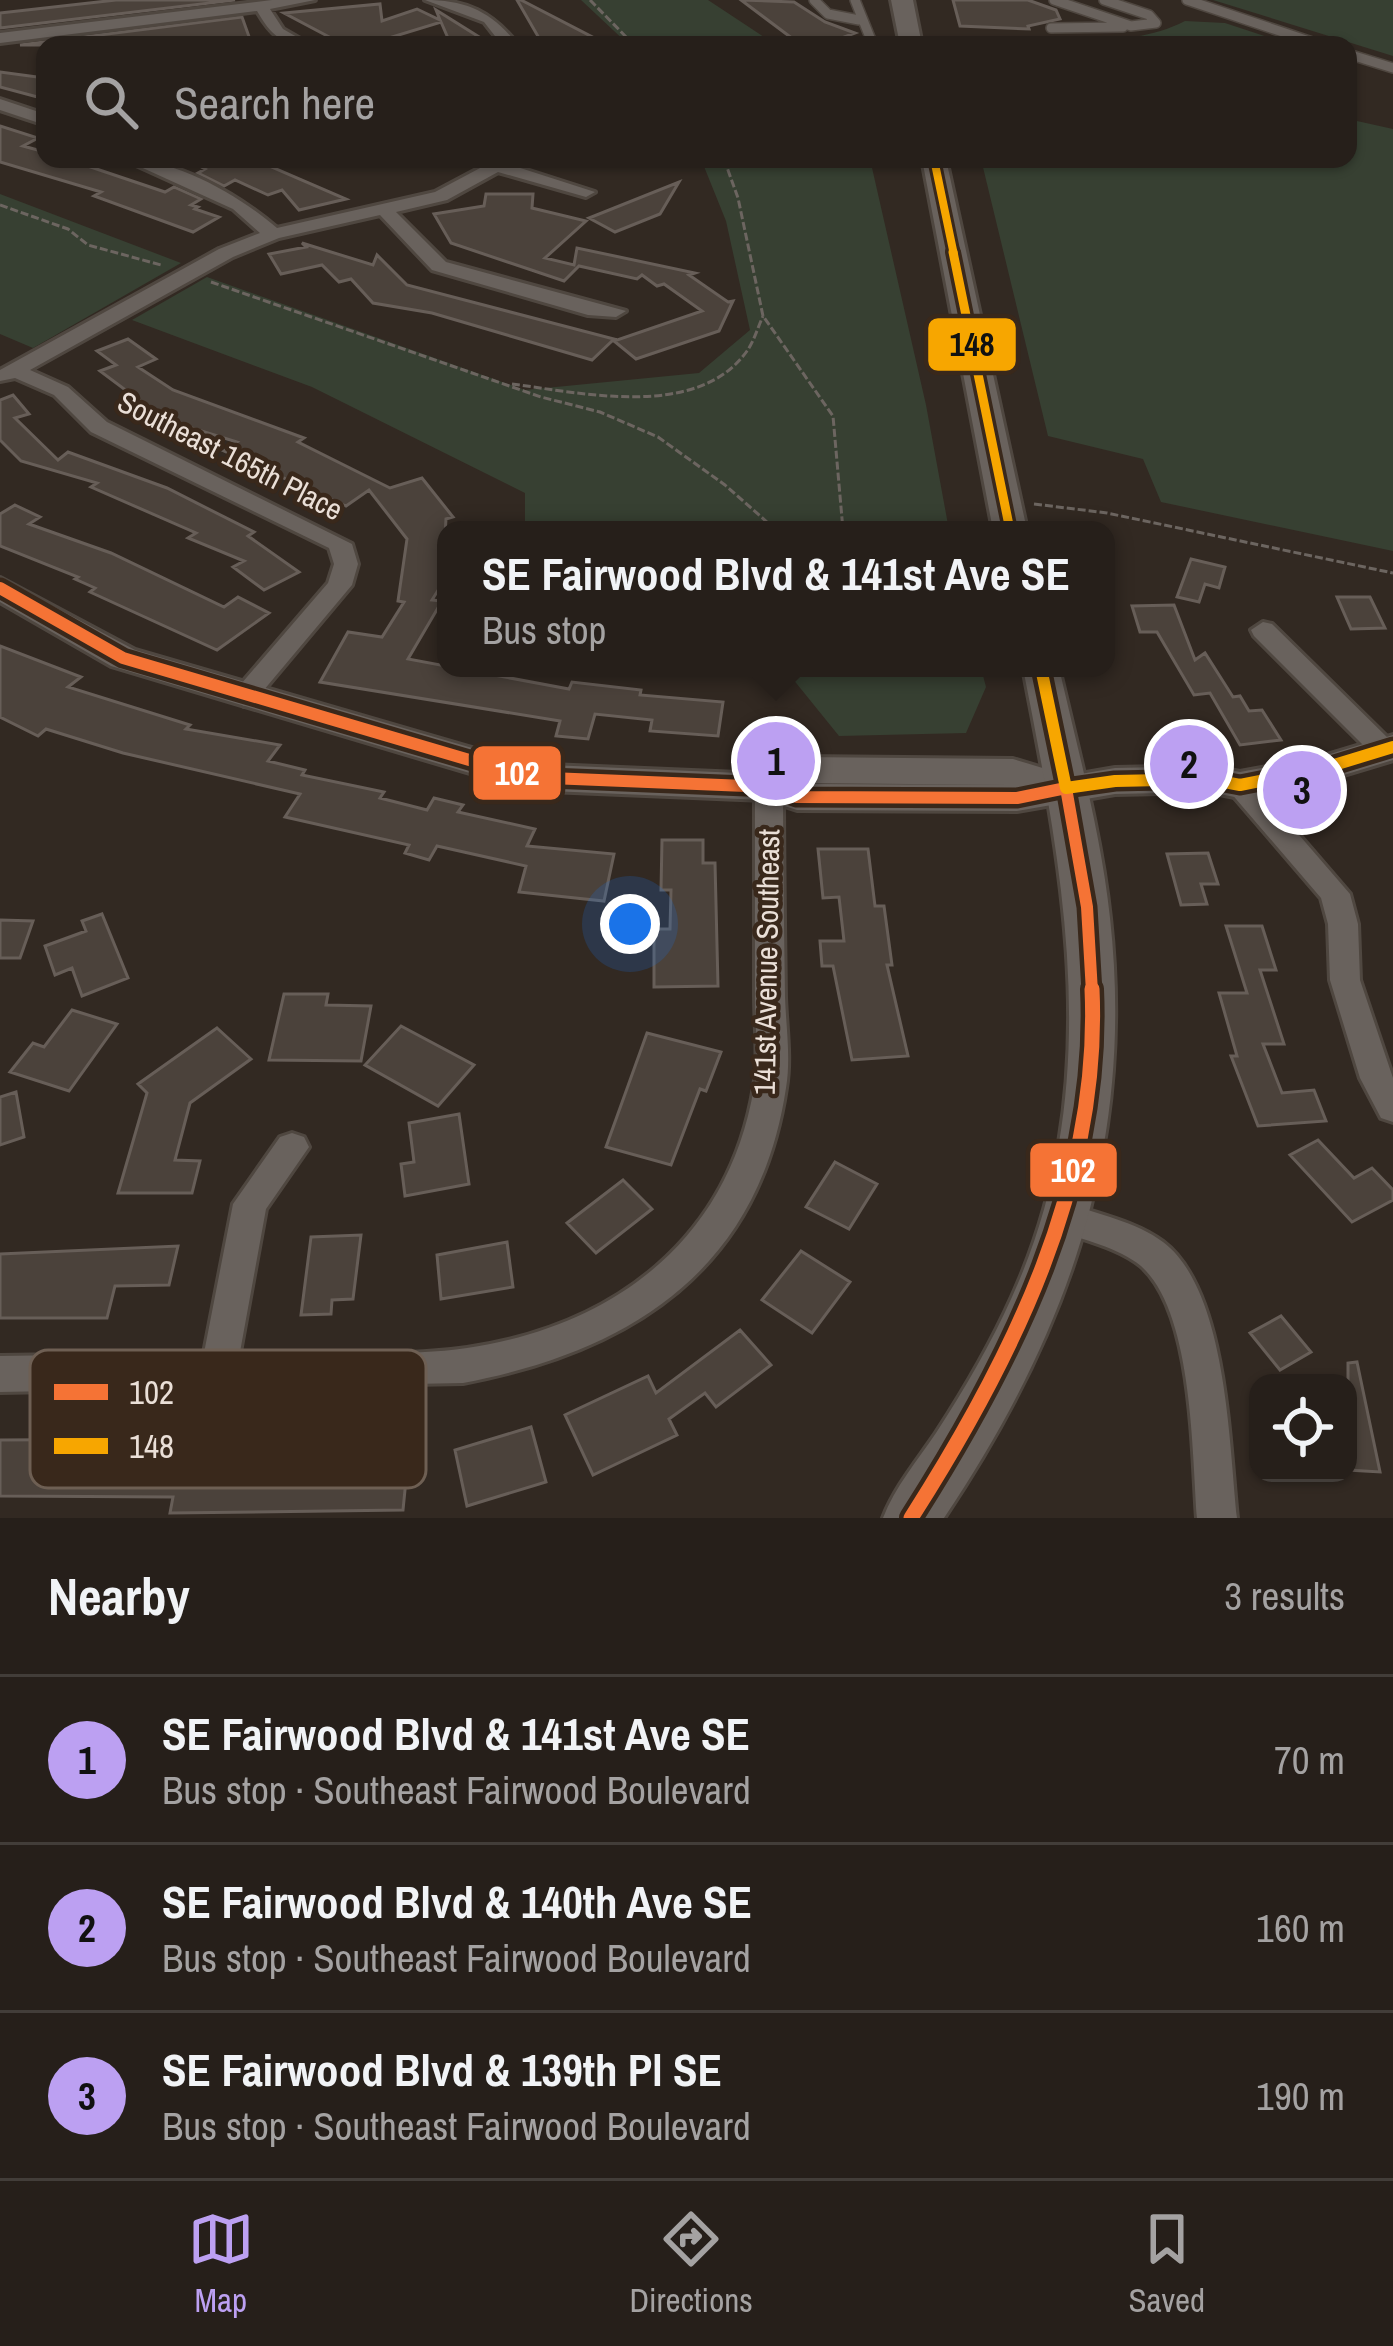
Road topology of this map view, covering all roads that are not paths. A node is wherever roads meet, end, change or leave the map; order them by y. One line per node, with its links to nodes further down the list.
1 (308, 0): 9 (street)
2 (432, 0): 14 (street)
3 (814, 0): 10 (lane)
4 (855, 0): 10 (lane)
5 (902, 0): 16 (main road)
6 (1054, 0): 11 (lane)
7 (1104, 0): 11 (lane)
8 (1187, 0): 17 (lane)
9 (261, 6): 13 (street); 18 (street)
10 (860, 20): 15 (lane)
11 (1146, 27): 12 (lane)
12 (1051, 28)
13 (285, 36)
14 (503, 36)
15 (872, 36)
16 (909, 36)
17 (1294, 36)
18 (0, 38)
19 (1357, 57): 20 (lane)
20 (1393, 68)
21 (0, 104): 22 (street)
22 (36, 117)
23 (153, 168): 29 (street)
24 (496, 168): 28 (street)
25 (518, 168): 27 (street)
26 (936, 168): 32 (main road)
27 (586, 192)
28 (384, 209): 29 (street); 30 (street)
29 (273, 234): 31 (street)
30 (616, 311)
31 (8, 374): 36 (street, Southeast 165th Place)
32 (1007, 516)
33 (0, 588): 36 (street)
34 (1263, 629): 37 (street)
35 (1043, 677): 40 (main road)
36 (244, 697): 39 (street)
37 (1388, 748): 38 (street)
38 (1240, 785): 40 (street); 41 (street)
39 (769, 787): 40 (street); 45 (street, 141st Avenue Southeast)
40 (1066, 788): 43 (main road)
41 (1393, 1108)
42 (292, 1147): 44 (street)
43 (1066, 1218): 48 (main road); 49 (street)
44 (222, 1350)
45 (426, 1366)
46 (30, 1373): 47 (street, 141st Avenue Southeast)
47 (0, 1374)
48 (911, 1518)
49 (1217, 1518)

